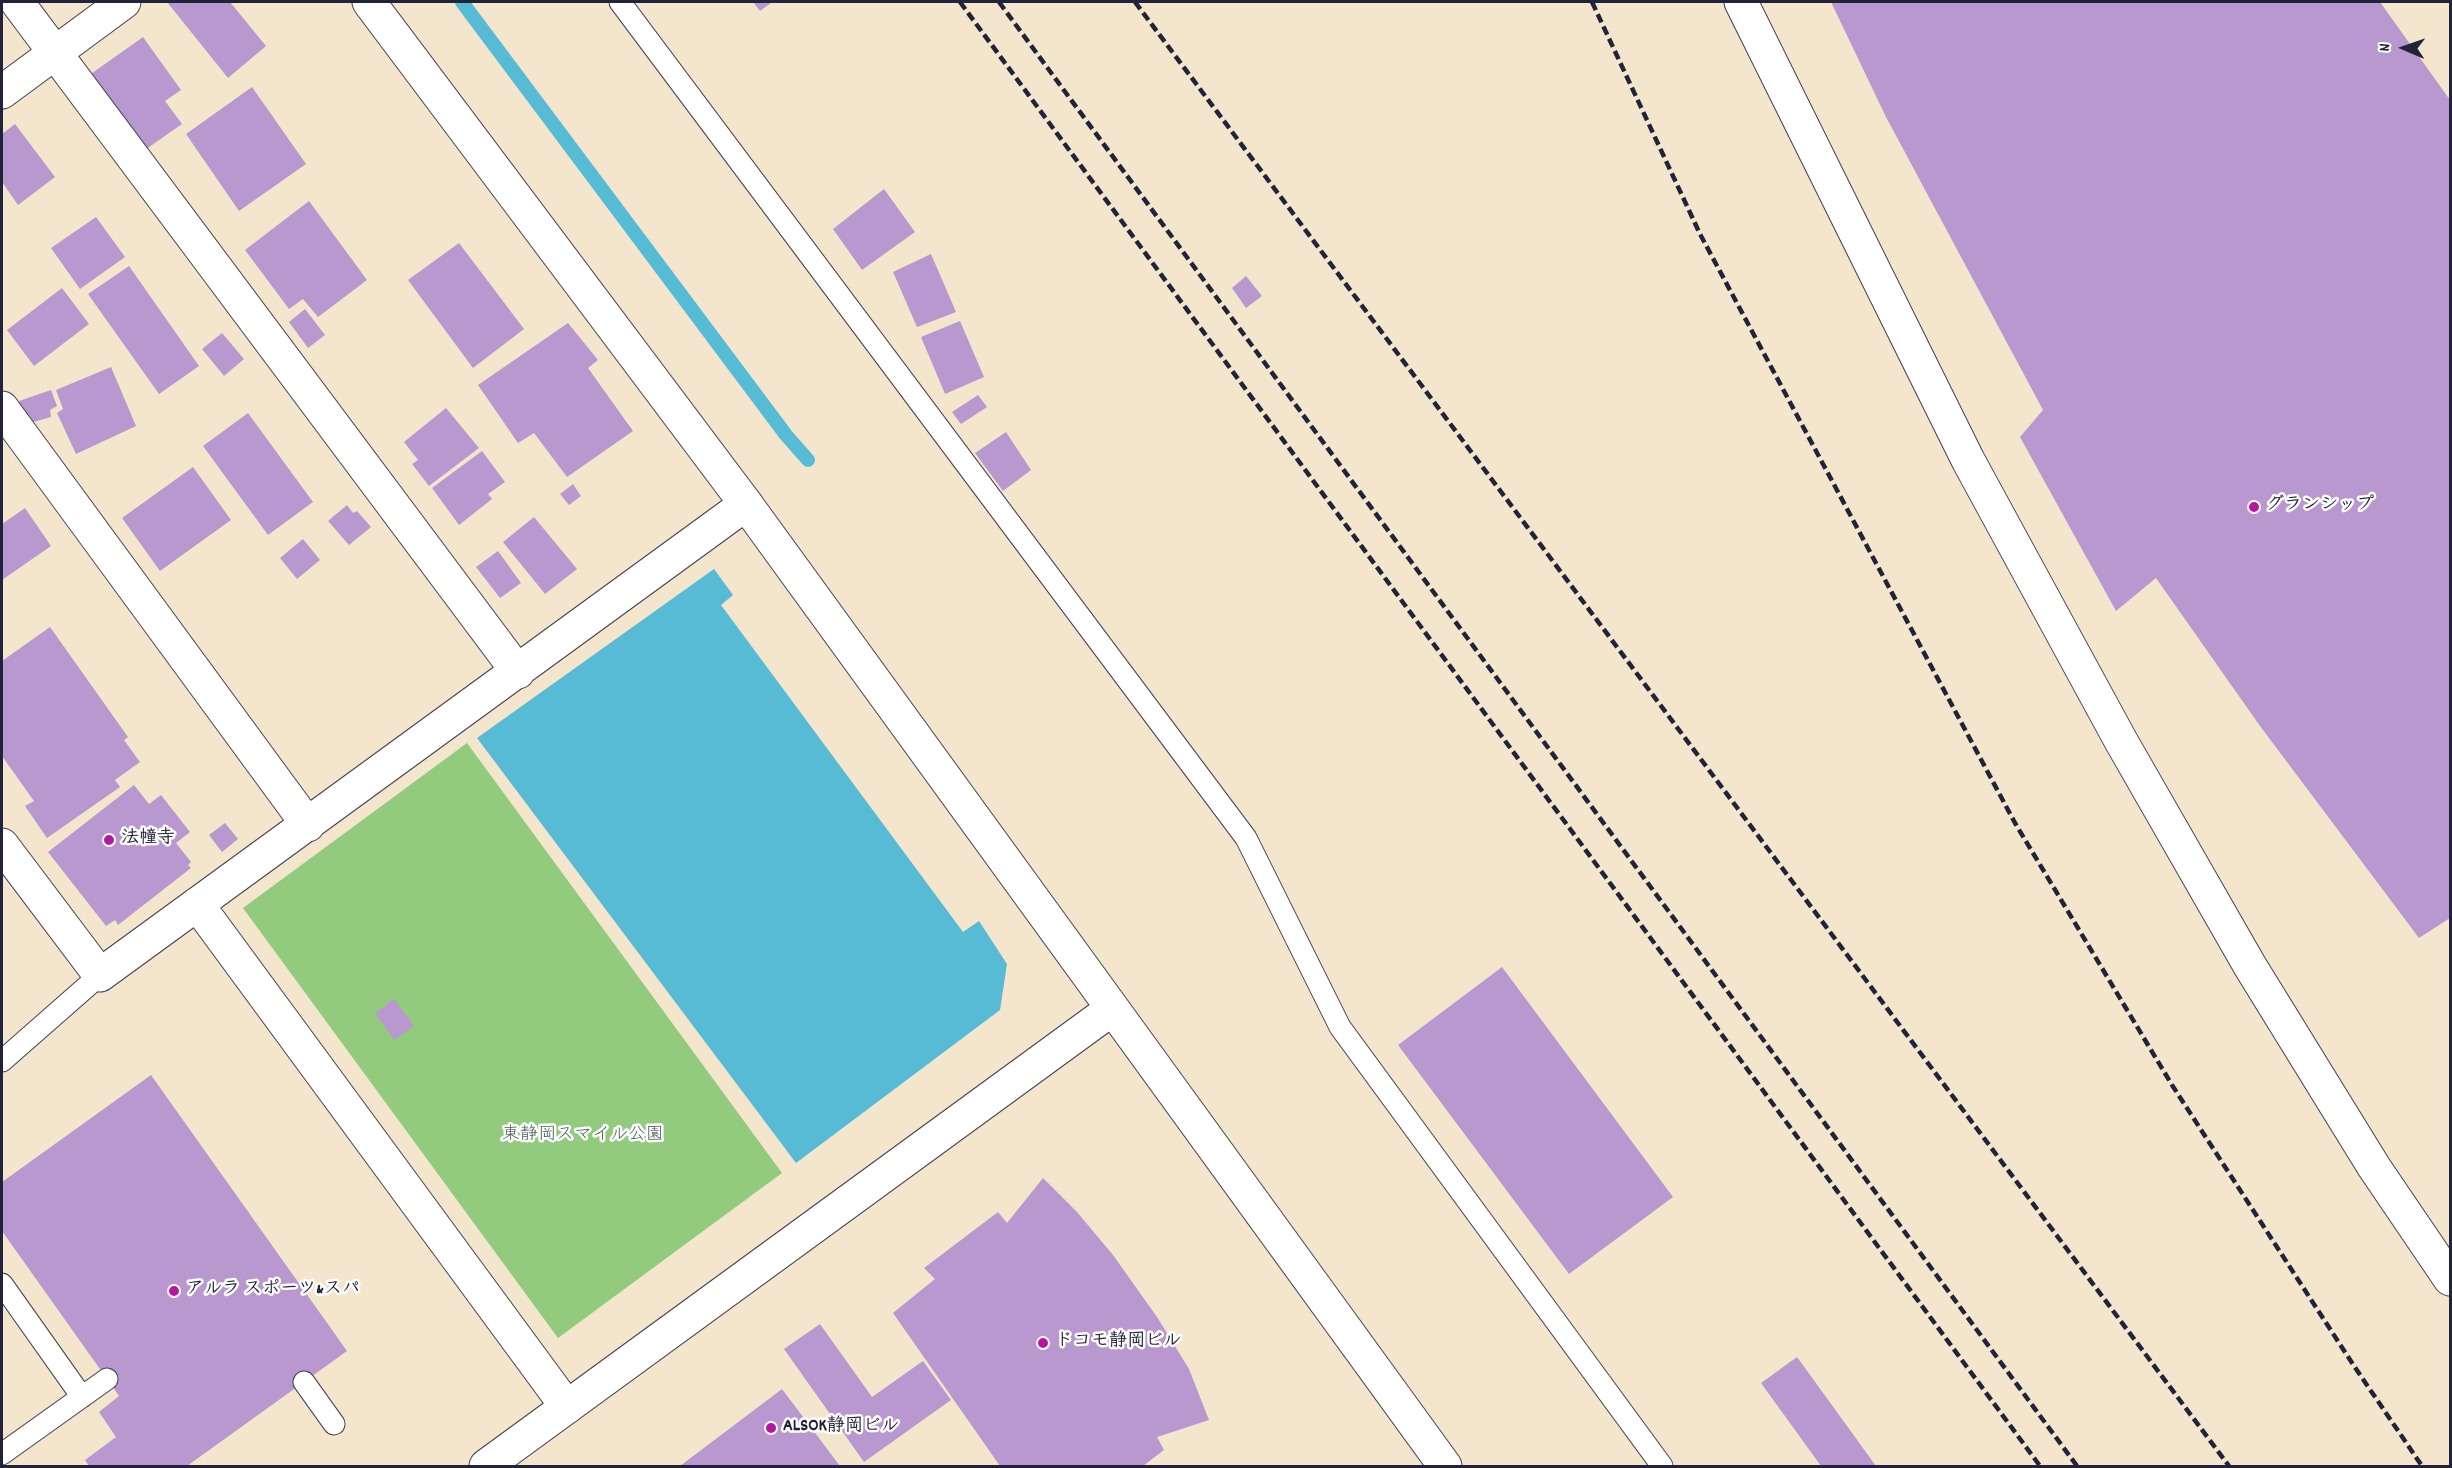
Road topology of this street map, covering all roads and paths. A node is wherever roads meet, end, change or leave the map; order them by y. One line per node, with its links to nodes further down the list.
1 (17, 2): 6 (street)
2 (123, 2): 6 (street)
3 (369, 2): 9 (street)
4 (620, 2): 27 (lane)
5 (1741, 2): 17 (street)
6 (55, 52): 7 (street); 10 (street)
7 (2, 92)
8 (2, 408): 11 (street)
9 (746, 504): 10 (street); 15 (street)
10 (518, 672): 11 (street)
11 (308, 825): 13 (street)
12 (2, 845): 14 (street)
13 (197, 904): 14 (street); 22 (street)
14 (100, 975): 16 (lane)
15 (1112, 1010): 22 (street); 26 (street)
16 (2, 1061)
17 (2451, 1279)
18 (2, 1284): 21 (lane)
19 (107, 1379): 21 (lane)
20 (304, 1382): 23 (lane)
21 (82, 1397): 24 (lane)
22 (567, 1407): 25 (street)
23 (334, 1424)
24 (2, 1454)
25 (486, 1467)
26 (1445, 1467)
27 (1662, 1467)

